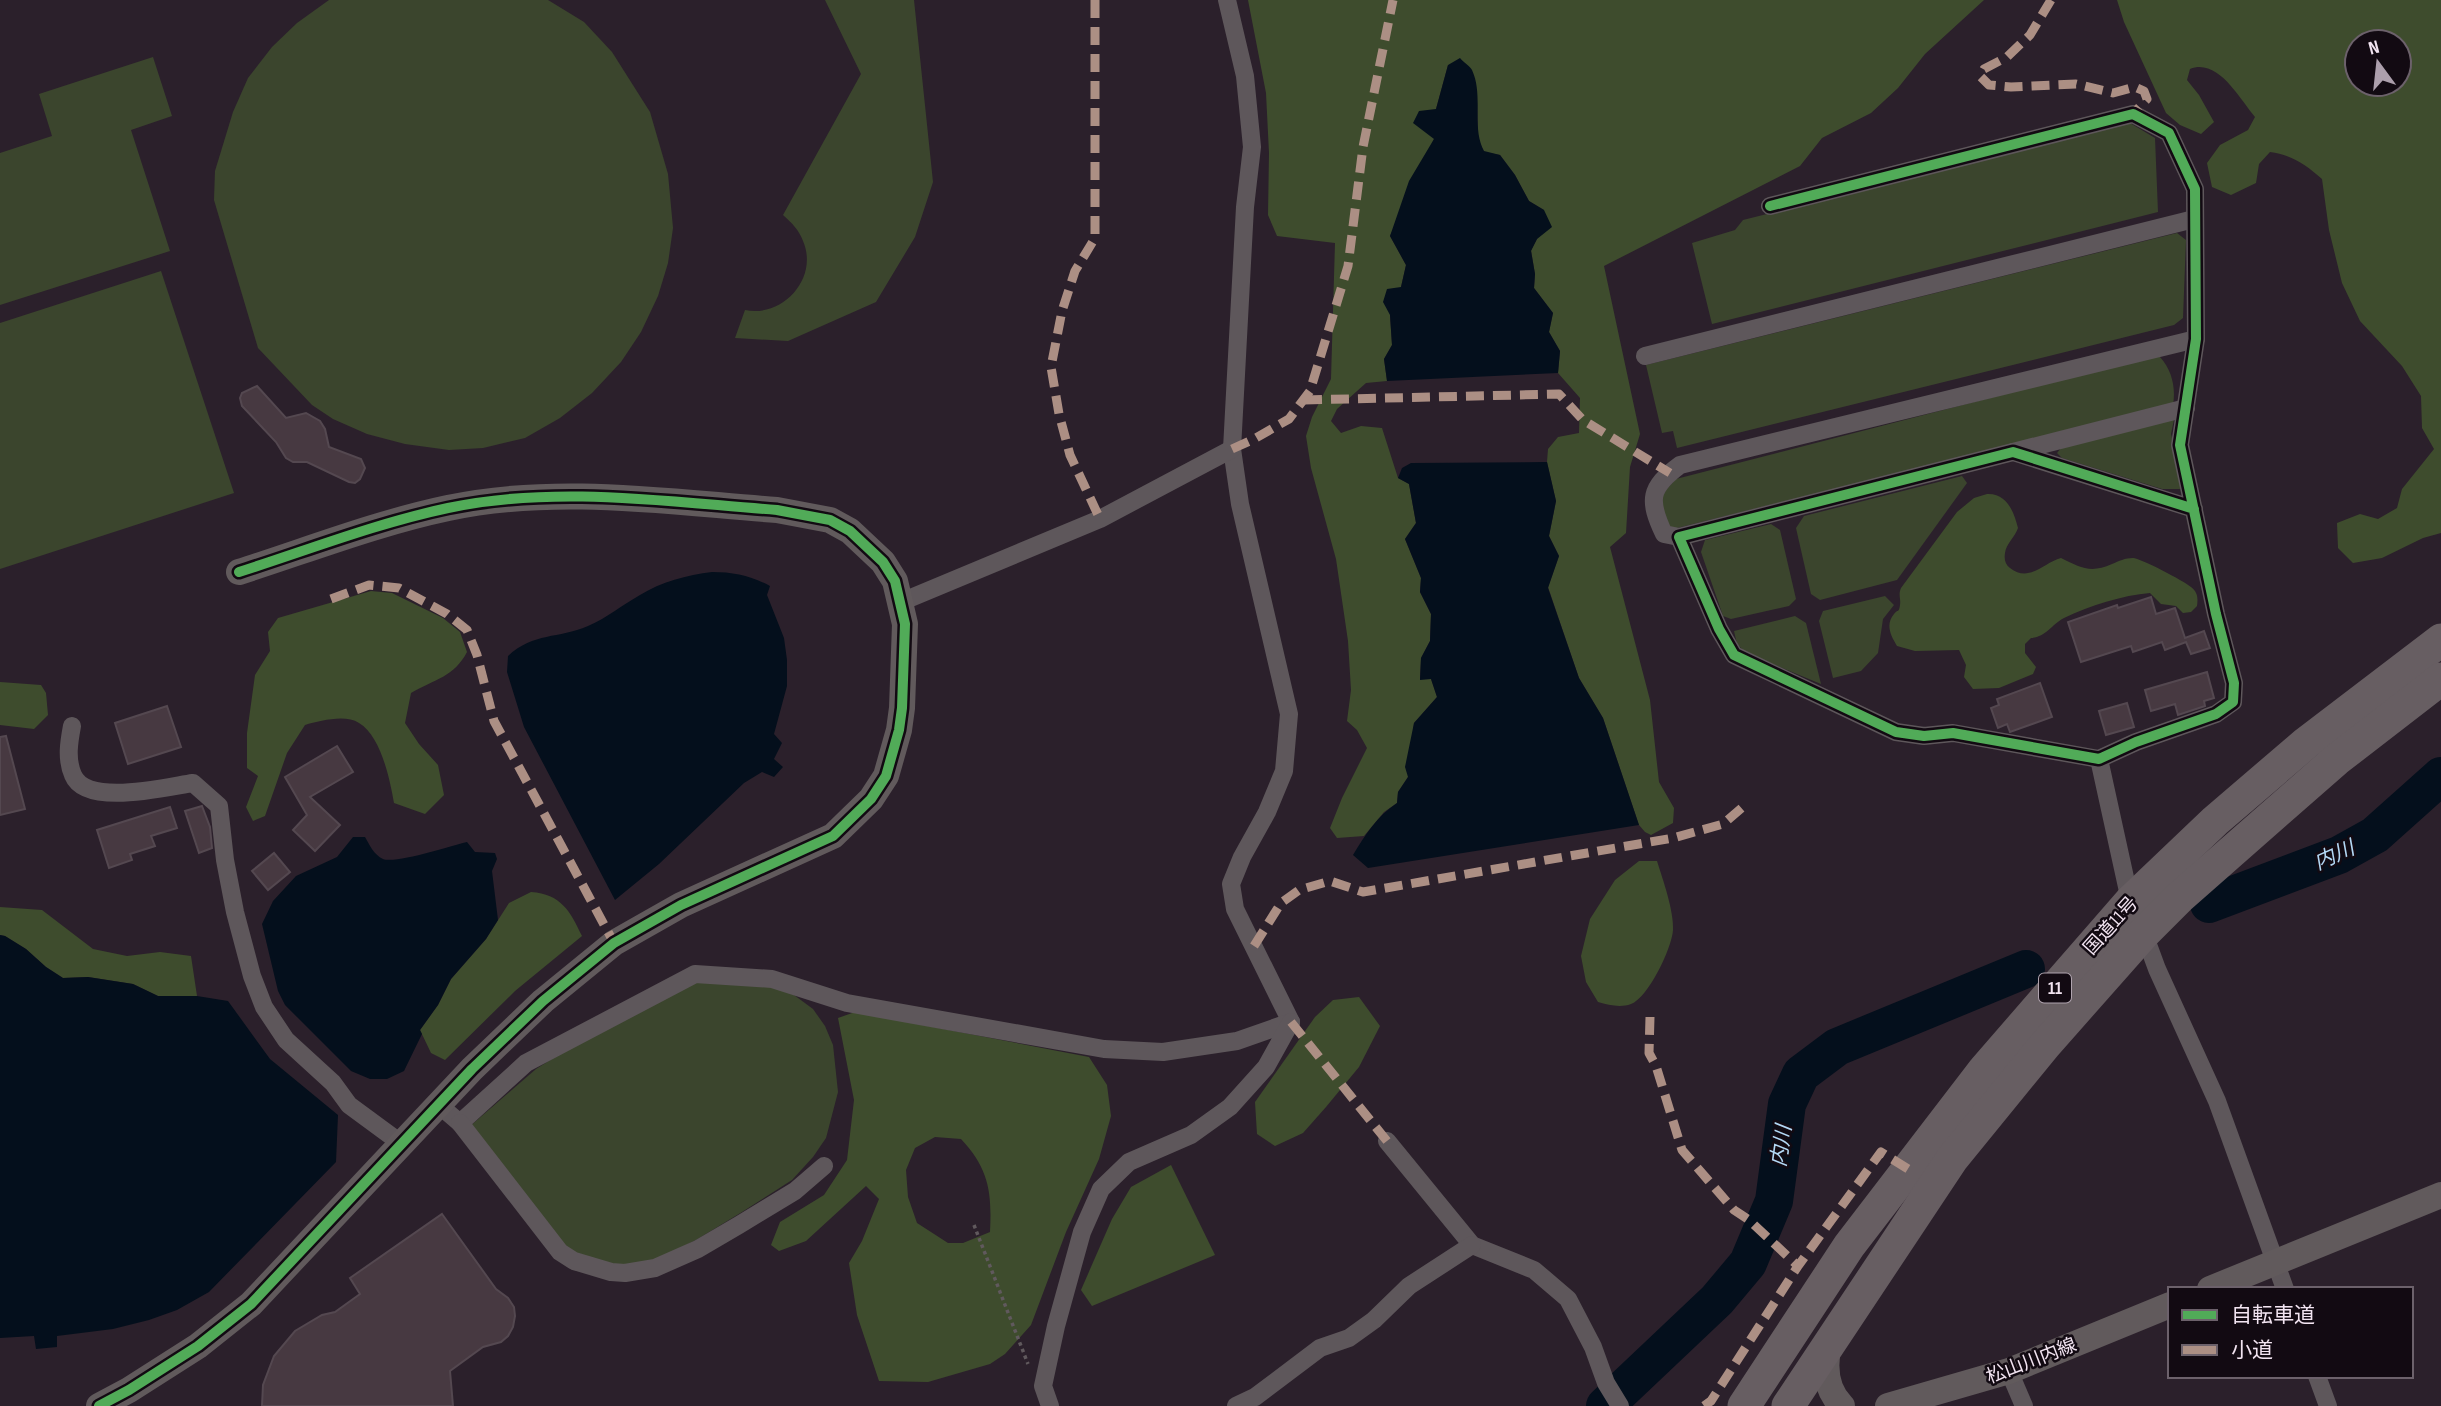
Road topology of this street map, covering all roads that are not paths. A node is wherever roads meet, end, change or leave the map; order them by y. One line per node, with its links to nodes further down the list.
1 (1227, 0): 7 (street)
2 (1770, 206): 3 (street)
3 (2194, 219): 4 (street); 5 (street)
4 (2196, 339): 6 (street); 10 (street)
5 (1646, 356)
6 (2186, 408): 8 (street); 9 (street)
7 (1232, 449): 12 (street); 19 (street)
8 (2013, 452): 9 (street); 10 (street)
9 (2194, 509): 16 (street)
10 (1679, 537): 16 (street)
11 (239, 572): 12 (street)
12 (901, 603): 20 (street)
13 (2441, 640): 17 (highway, 国道11号 / 11)
14 (2441, 679): 18 (highway, 国道11号 / 11)
15 (72, 726): 23 (street)
16 (2099, 759): 17 (street)
17 (2130, 902): 18 (street); 38 (highway, 国道11号 / 11)
18 (2144, 933): 27 (street); 31 (highway, 国道11号 / 11)
19 (1291, 1022): 21 (street); 35 (street)
20 (439, 1105): 21 (street); 23 (street)
21 (460, 1123): 24 (street)
22 (1387, 1141): 26 (street)
23 (402, 1144): 34 (street)
24 (824, 1166)
25 (2441, 1195): 27 (street)
26 (1472, 1245): 36 (street); 37 (street)
27 (2275, 1262): 28 (street); 29 (street)
28 (2215, 1287)
29 (2284, 1287)
30 (2168, 1306): 32 (street, 松山川内線)
31 (1830, 1339): 39 (highway, 国道11号 / 11); 40 (street)
32 (2009, 1371): 41 (street, 松山川内線); 42 (street)
33 (2318, 1378): 43 (street)
34 (99, 1406)
35 (1050, 1406)
36 (1236, 1406)
37 (1620, 1406)
38 (1744, 1406)
39 (1788, 1406)
40 (1842, 1406)
41 (1888, 1406)
42 (2024, 1406)
43 (2328, 1406)

